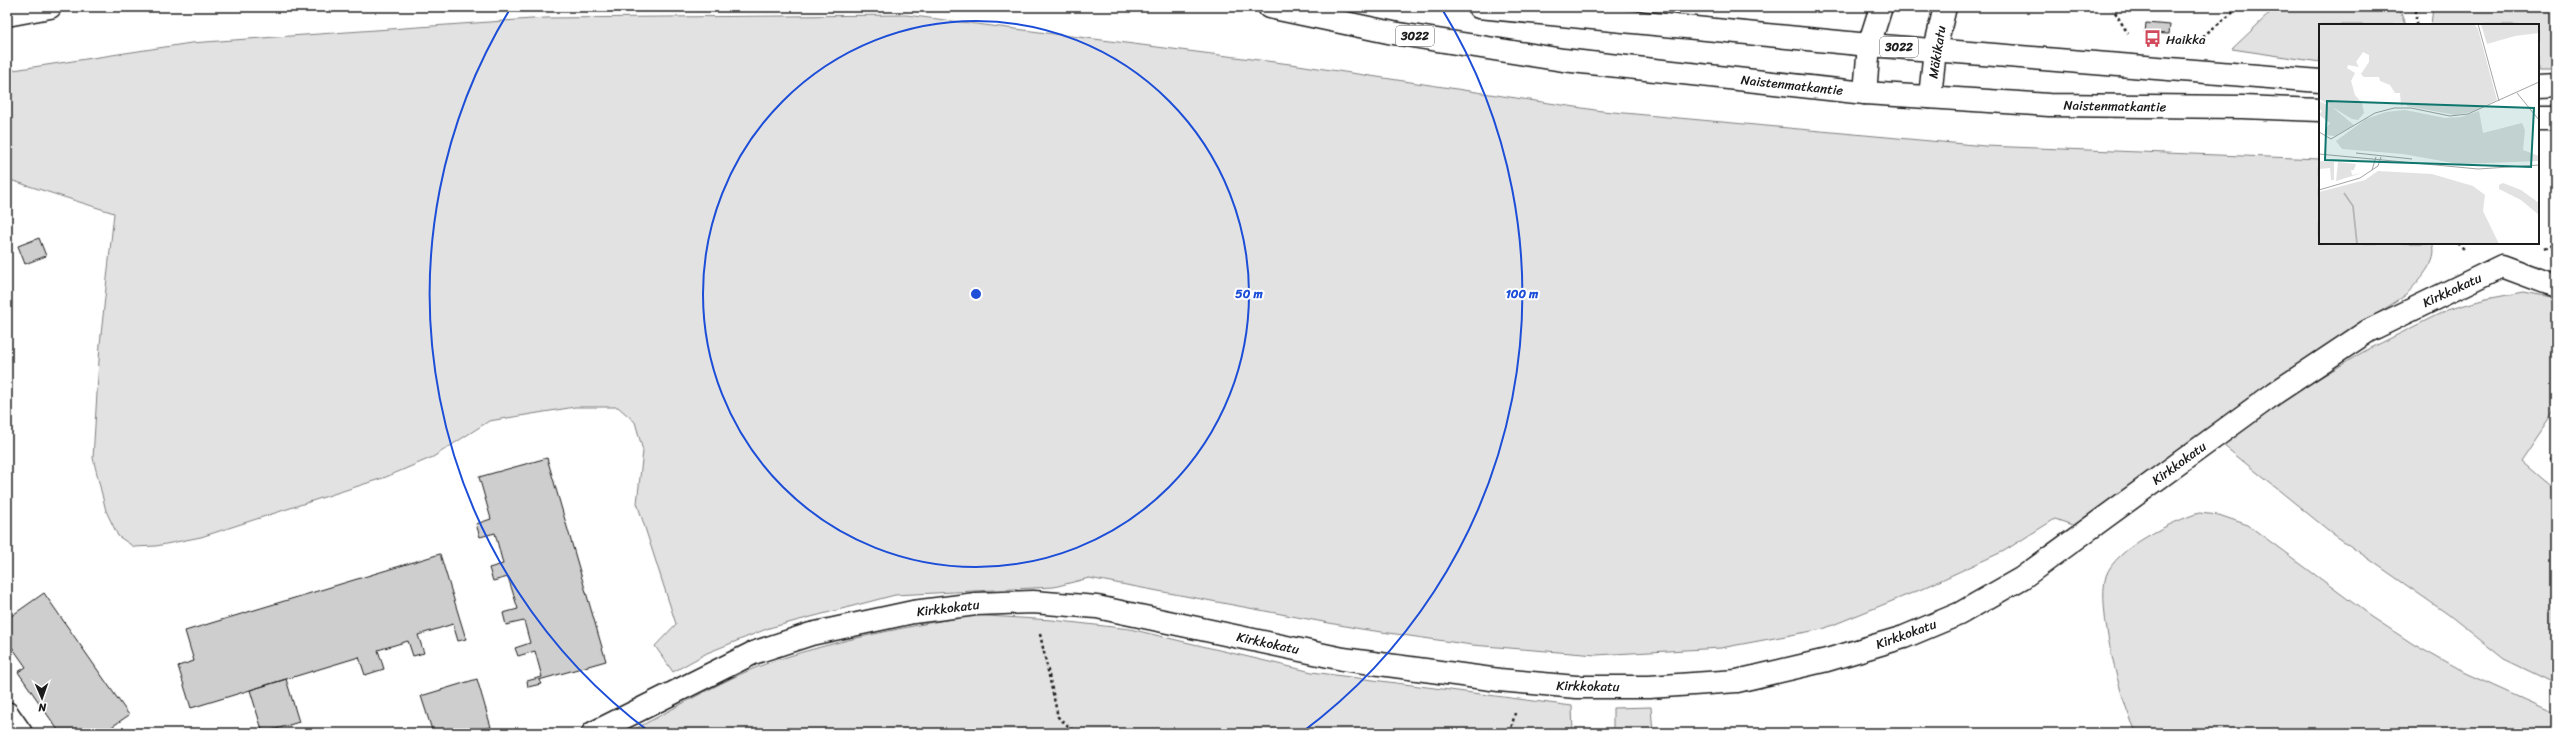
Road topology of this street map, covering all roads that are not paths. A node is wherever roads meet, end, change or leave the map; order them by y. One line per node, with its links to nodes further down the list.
1 (50, 7): 6 (street)
2 (1269, 7): 12 (street, Naistenmatkantie / 3022)
3 (1479, 7): 7 (street, 3022)
4 (1881, 7): 7 (street)
5 (1945, 7): 8 (street, Mäkikatu)
6 (7, 15)
7 (1868, 45): 8 (street, 3022); 12 (street)
8 (1935, 49): 9 (street, 3022); 13 (street, Mäkikatu)
9 (2319, 80)
10 (2556, 86): 11 (street)
11 (2539, 87)
12 (1865, 93): 13 (street, Naistenmatkantie / 3022)
13 (1930, 97): 14 (street, Naistenmatkantie / 3022)
14 (2319, 110)
15 (2539, 118): 16 (street)
16 (2556, 118)
17 (2556, 286): 20 (street, Kirkkokatu)
18 (7, 713): 19 (street)
19 (21, 733)
20 (592, 733)

